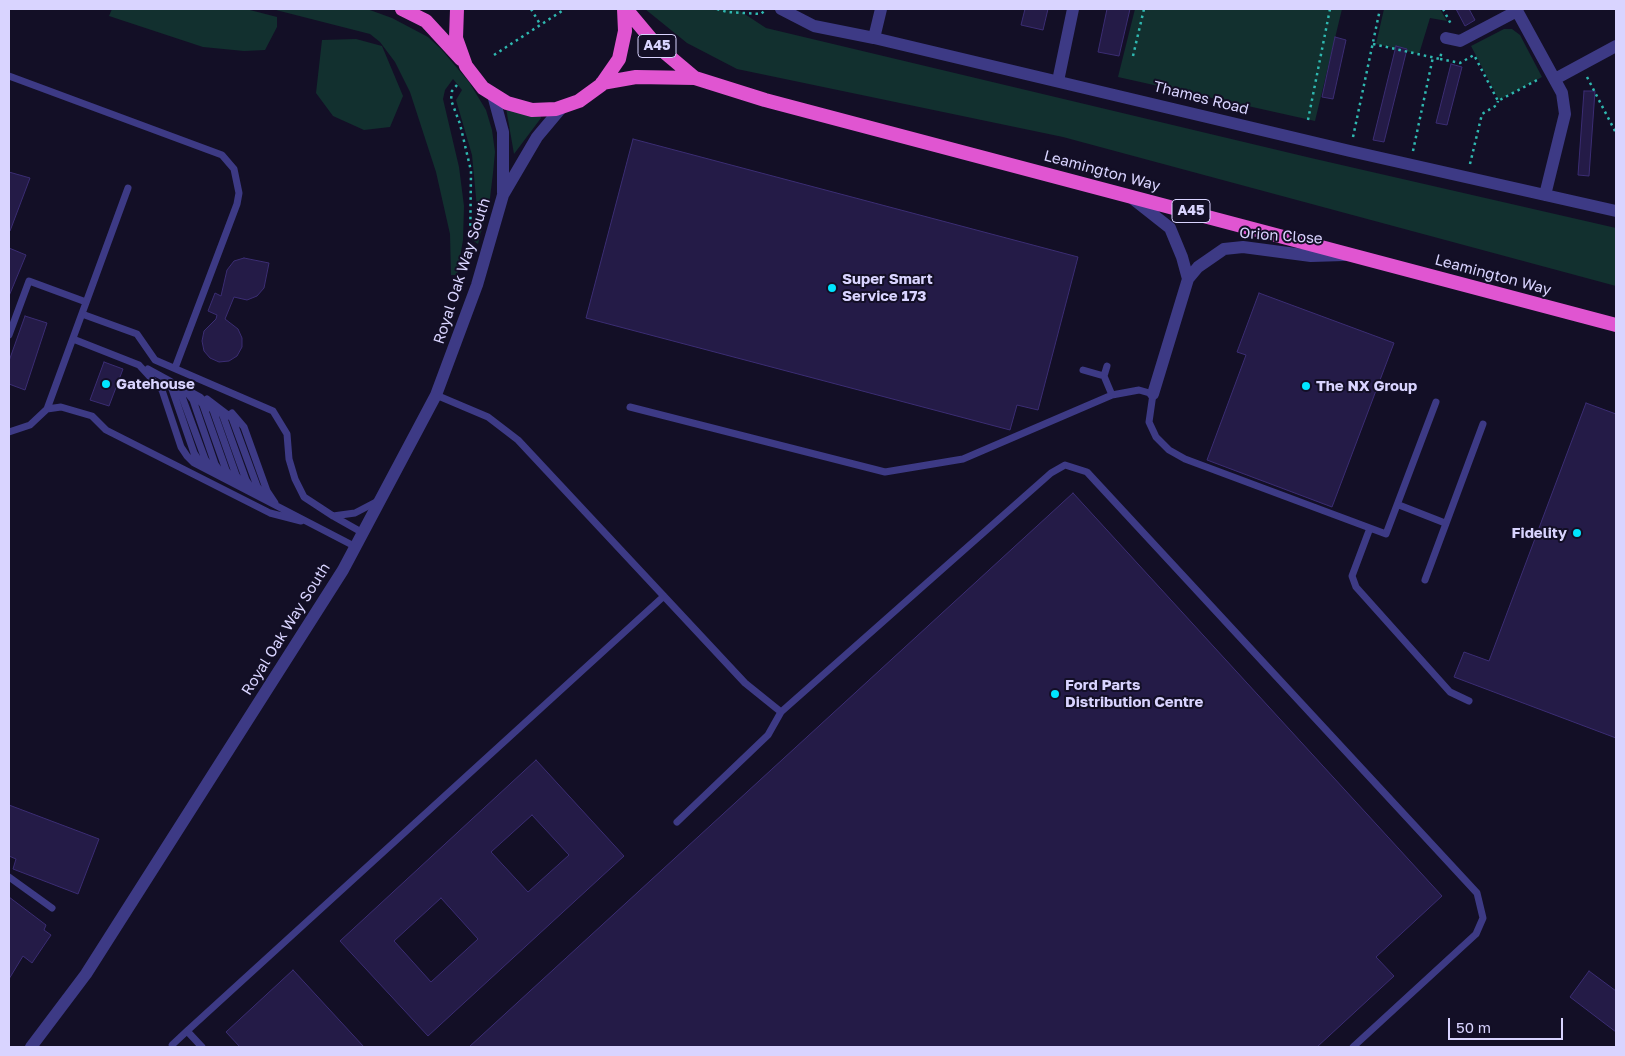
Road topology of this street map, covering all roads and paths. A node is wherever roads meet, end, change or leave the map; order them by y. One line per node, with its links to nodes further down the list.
1 (402, 9): 24 (highway)
2 (457, 9): 24 (highway)
3 (531, 9): 15 (path)
4 (565, 9): 15 (path)
5 (625, 9): 28 (highway, Leamington Way / A45); 30 (highway)
6 (717, 9): 7 (path)
7 (766, 9)
8 (781, 9): 16 (street, Thames Road)
9 (880, 9): 16 (street)
10 (1074, 9): 29 (street)
11 (1144, 9): 21 (path)
12 (1330, 9): 35 (path)
13 (1380, 9): 18 (path)
14 (1516, 10): 17 (street); 27 (street)
15 (540, 24): 20 (path)
16 (874, 38): 29 (street, Thames Road)
17 (1446, 38): 23 (path)
18 (1373, 44): 22 (path); 37 (path)
19 (1616, 46): 25 (street)
20 (494, 55)
21 (1133, 56)
22 (1433, 57): 23 (path); 38 (path)
23 (1440, 59): 33 (path)
24 (465, 63): 32 (highway)
25 (1581, 64): 27 (street); 36 (path)
26 (9, 76): 55 (lane)
27 (1553, 76): 33 (path); 43 (street)
28 (695, 78): 30 (highway, Leamington Way / A45); 41 (highway, Leamington Way / A45)
29 (1058, 81): 37 (street, Thames Road)
30 (602, 83): 34 (highway)
31 (458, 84): 46 (path)
32 (493, 95): 34 (highway); 42 (street, Royal Oak Way South)
33 (1498, 101): 39 (path)
34 (563, 106): 42 (street, Royal Oak Way South)
35 (1308, 120)
36 (1616, 133)
37 (1350, 151): 38 (street, Thames Road)
38 (1410, 164): 39 (street, Thames Road)
39 (1467, 177): 43 (street, Thames Road)
40 (128, 188): 48 (lane)
41 (1128, 194): 45 (highway, Leamington Way / A45); 47 (street)
42 (503, 195): 64 (street, Royal Oak Way South)
43 (1545, 195): 44 (street, Thames Road)
44 (1616, 211)
45 (1354, 255): 47 (street, Orion Close); 50 (highway, Leamington Way / A45)
46 (470, 256)
47 (1188, 279): 63 (street, Orion Close)
48 (86, 302): 49 (lane); 51 (lane)
49 (82, 314): 52 (lane); 55 (lane)
50 (1616, 325)
51 (9, 336)
52 (73, 339): 53 (lane); 70 (lane)
53 (139, 365): 56 (lane); 73 (lane)
54 (1107, 366): 59 (lane)
55 (175, 368): 83 (lane)
56 (148, 369): 58 (lane); 73 (lane)
57 (1083, 370): 59 (lane)
58 (161, 375): 60 (lane); 74 (lane)
59 (1104, 376): 65 (lane)
60 (170, 380): 61 (lane); 75 (lane)
61 (180, 386): 62 (lane); 76 (lane)
62 (191, 391): 66 (lane); 77 (lane)
63 (1153, 394): 65 (lane); 86 (lane)
64 (436, 395): 78 (street, Royal Oak Way South); 90 (lane)
65 (1112, 395): 69 (lane)
66 (202, 397): 67 (lane); 79 (lane)
67 (212, 402): 80 (lane); 82 (lane)
68 (1436, 402): 81 (lane)
69 (630, 407)
70 (47, 409): 72 (lane); 84 (lane)
71 (1483, 424): 85 (lane)
72 (9, 432)
73 (207, 469): 74 (lane)
74 (218, 475): 75 (lane)
75 (228, 480): 76 (lane)
76 (238, 486): 77 (lane)
77 (248, 491): 79 (lane)
78 (384, 494): 83 (lane); 87 (street, Royal Oak Way South)
79 (259, 496): 80 (lane)
80 (270, 502): 82 (lane)
81 (1399, 505): 85 (lane); 86 (lane)
82 (280, 507): 84 (lane)
83 (332, 516): 87 (lane)
84 (310, 523): 88 (lane)
85 (1446, 523): 89 (lane)
86 (1370, 528): 91 (lane)
87 (363, 533): 88 (street, Royal Oak Way South)
88 (356, 547): 97 (street, Royal Oak Way South)
89 (1425, 580)
90 (664, 596): 92 (lane); 96 (lane)
91 (1469, 701)
92 (781, 712): 93 (lane); 100 (lane)
93 (677, 822)
94 (9, 877): 95 (lane)
95 (52, 908)
96 (187, 1031): 98 (lane); 99 (lane)
97 (31, 1047)
98 (173, 1047)
99 (202, 1047)
100 (1353, 1047)

